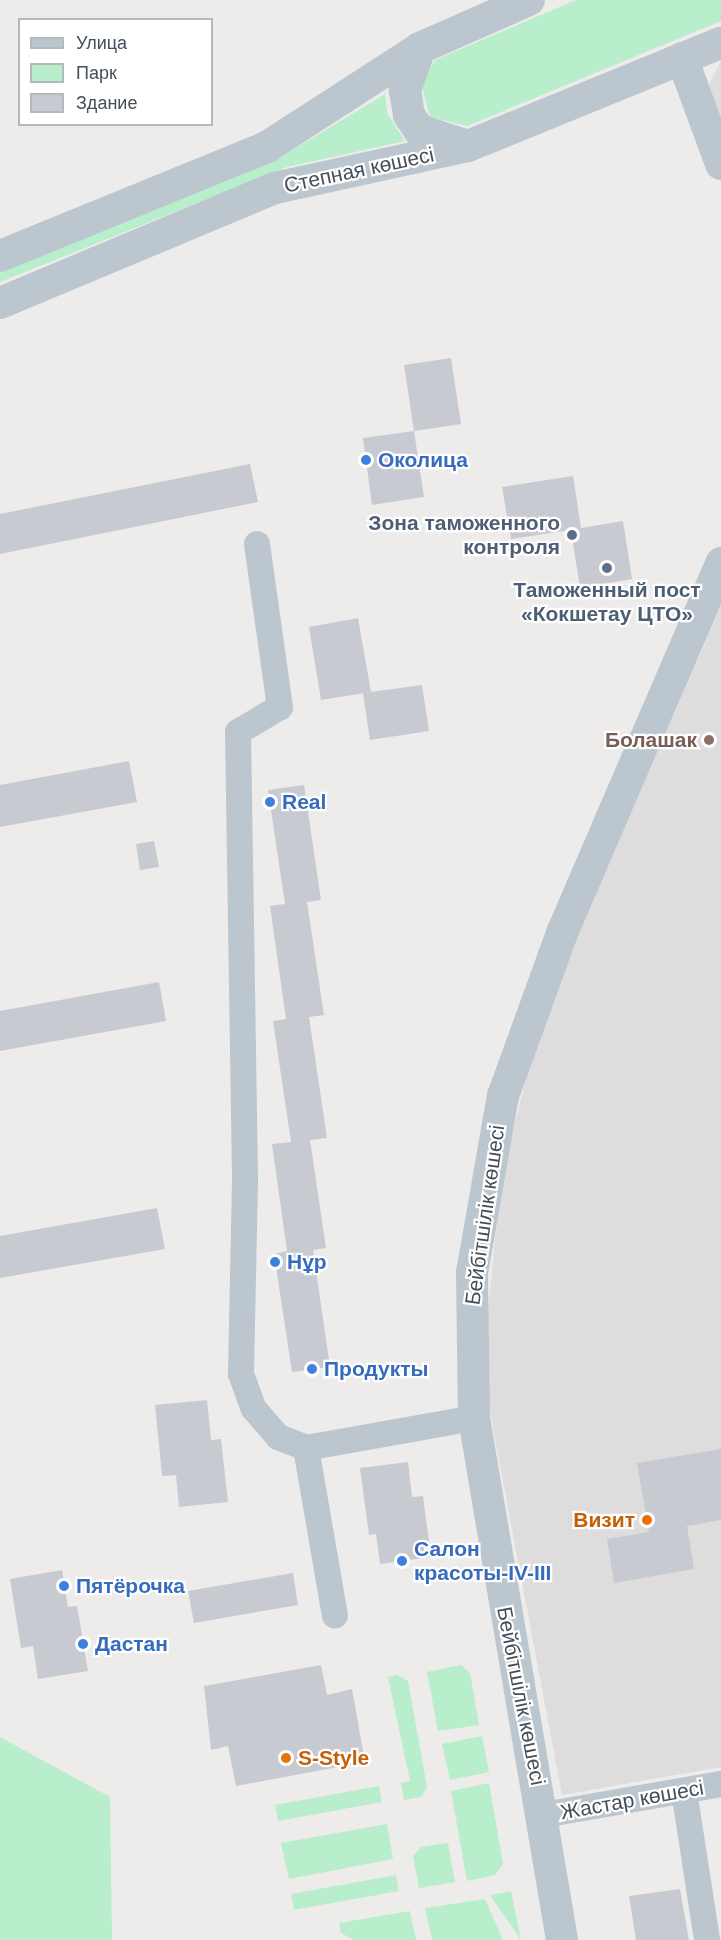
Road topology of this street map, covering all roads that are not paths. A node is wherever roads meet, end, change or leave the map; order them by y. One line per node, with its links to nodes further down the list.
1 (529, 0): 3 (street, Степная көшесі)
2 (721, 43): 4 (street, Степная көшесі)
3 (420, 48): 5 (street); 7 (street, Степная көшесі)
4 (682, 58): 5 (street, Степная көшесі); 6 (street)
5 (468, 146): 8 (street, Степная көшесі)
6 (721, 164)
7 (0, 256)
8 (0, 303)
9 (257, 544): 12 (street)
10 (721, 563): 11 (street, Бейбітшілік көшесі)
11 (474, 1418): 12 (street); 16 (street, Бейбітшілік көшесі)
12 (306, 1448): 13 (street)
13 (335, 1616)
14 (721, 1784): 15 (street, Жастар көшесі)
15 (684, 1791): 16 (street, Жастар көшесі); 17 (street)
16 (543, 1815): 18 (street, Бейбітшілік көшесі)
17 (711, 1902): 19 (street)
18 (562, 1940)
19 (707, 1940)

